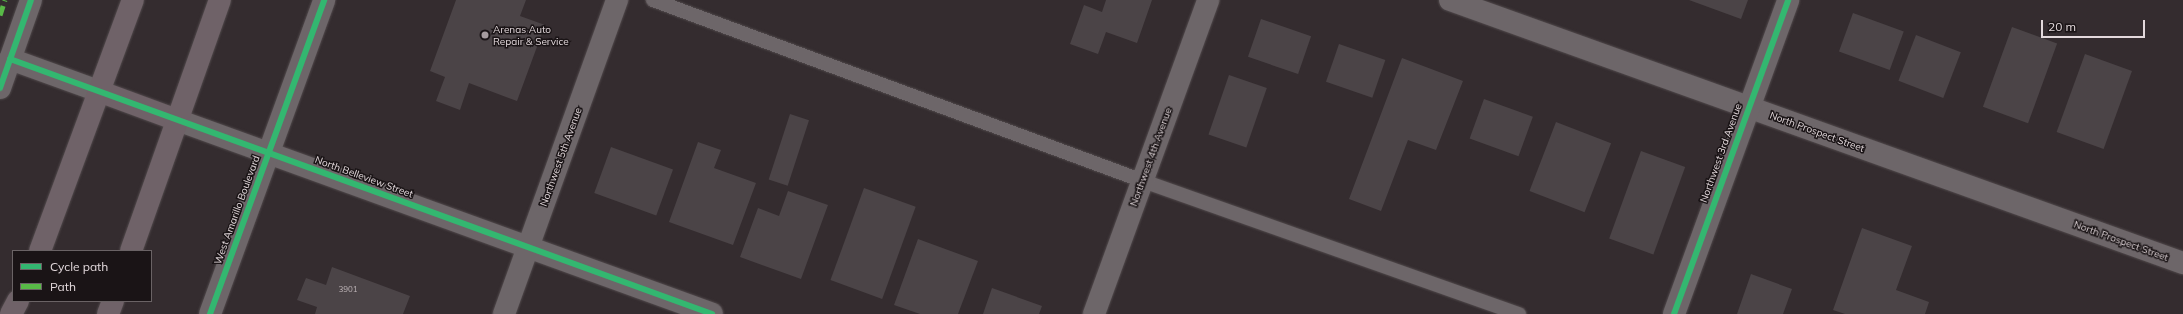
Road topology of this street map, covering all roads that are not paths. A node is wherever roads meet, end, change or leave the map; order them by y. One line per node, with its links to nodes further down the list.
1 (31, 0): 10 (street)
2 (133, 0): 12 (highway)
3 (220, 0): 14 (highway)
4 (324, 0): 15 (street, West Amarillo Boulevard)
5 (617, 0): 17 (street, Northwest 5th Avenue)
6 (653, 0): 16 (lane)
7 (1208, 0): 16 (street, Northwest 4th Avenue)
8 (1450, 0): 13 (street, North Prospect Street)
9 (1788, 0): 13 (street, Northwest 3rd Avenue)
10 (10, 59): 11 (street); 12 (street, North Belleview Street)
11 (0, 88)
12 (100, 92): 14 (highway, North Belleview Street); 18 (highway)
13 (1748, 107): 20 (street, North Prospect Street); 34 (street, Northwest 3rd Avenue)
14 (177, 120): 15 (street, North Belleview Street); 19 (highway)
15 (268, 153): 17 (street, North Belleview Street); 29 (street, West Amarillo Boulevard)
16 (1143, 181): 32 (street, Northwest 4th Avenue); 33 (lane)
17 (528, 247): 30 (street, Northwest 5th Avenue); 31 (street, North Belleview Street)
18 (40, 250)
19 (131, 250)
20 (2183, 263)
21 (17, 302): 25 (highway)
22 (22, 302): 26 (highway)
23 (113, 302): 27 (highway)
24 (118, 302): 28 (highway)
25 (11, 314)
26 (17, 314)
27 (108, 314)
28 (114, 314)
29 (210, 314)
30 (504, 314)
31 (712, 314)
32 (1094, 314)
33 (1519, 314)
34 (1674, 314)

